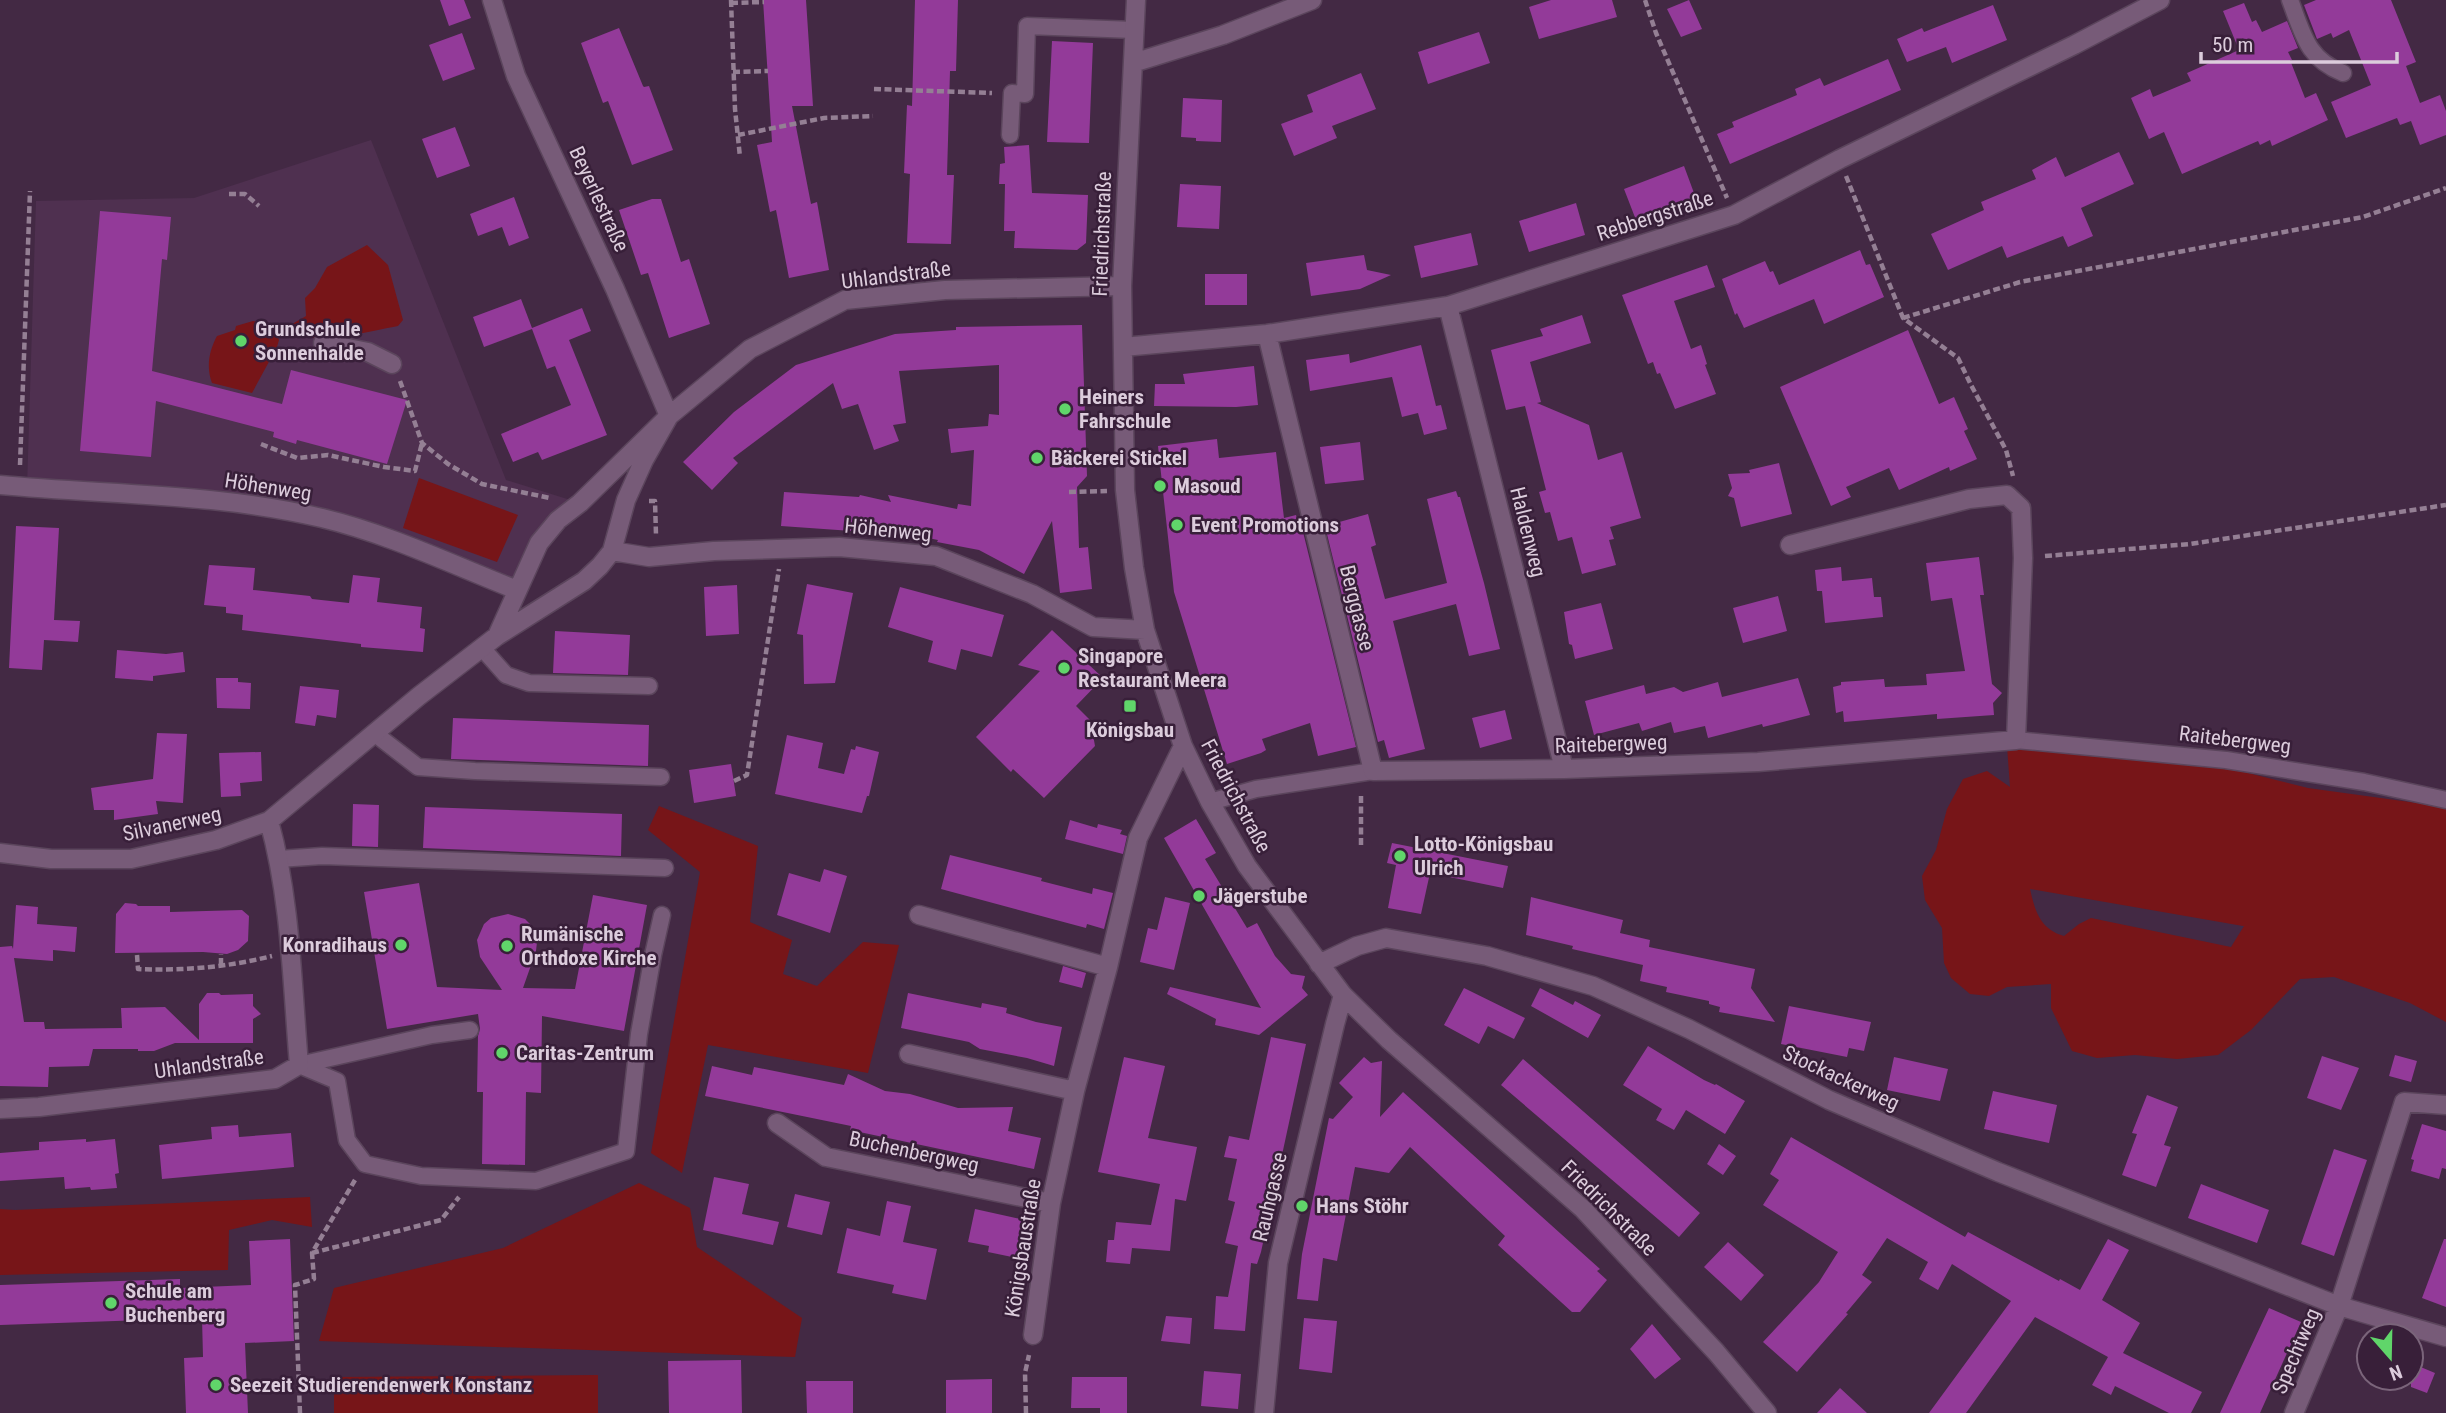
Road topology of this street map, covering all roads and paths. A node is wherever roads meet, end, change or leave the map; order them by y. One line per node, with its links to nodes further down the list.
1 (492, 0): 34 (street, Beyerlestraße)
2 (1136, 0): 9 (street, Friedrichstraße)
3 (1312, 0): 10 (street)
4 (1645, 0): 25 (path)
5 (2160, 0): 20 (street, Rebbergstraße)
6 (2290, 0): 13 (lane)
7 (731, 2): 8 (path); 12 (path)
8 (764, 2)
9 (1134, 30): 10 (street, Friedrichstraße); 15 (lane)
10 (1133, 63): 26 (street, Friedrichstraße)
11 (768, 71): 12 (path)
12 (733, 72): 17 (path)
13 (2343, 73)
14 (874, 89): 15 (path)
15 (1012, 93): 18 (lane)
16 (873, 116): 17 (path)
17 (738, 135): 19 (path)
18 (1010, 135)
19 (740, 157)
20 (1840, 159): 25 (street, Rebbergstraße); 28 (path)
21 (2446, 188): 28 (path)
22 (30, 191): 38 (path)
23 (229, 194): 24 (path)
24 (258, 206)
25 (1734, 215): 27 (street, Rebbergstraße)
26 (1122, 286): 31 (street, Friedrichstraße); 34 (street, Uhlandstraße)
27 (1448, 306): 29 (street, Rebbergstraße); 58 (street, Haldenweg)
28 (1903, 318): 44 (path)
29 (1267, 334): 31 (street, Rebbergstraße); 59 (street, Berggasse)
30 (323, 343): 32 (street)
31 (1123, 347): 39 (street, Friedrichstraße)
32 (392, 364)
33 (409, 403): 35 (path)
34 (669, 416): 41 (street, Uhlandstraße); 42 (street, Uhlandstraße)
35 (422, 443): 36 (path); 42 (path)
36 (261, 444)
37 (0, 485): 38 (street, Höhenweg)
38 (19, 487): 50 (street, Höhenweg)
39 (1125, 490): 40 (path); 51 (street, Friedrichstraße)
40 (1069, 492)
41 (626, 500): 47 (street, Uhlandstraße); 48 (path)
42 (580, 503): 50 (street, Uhlandstraße)
43 (2446, 505): 49 (path)
44 (2021, 508): 45 (street); 49 (street)
45 (1790, 545)
46 (782, 547): 48 (street, Höhenweg); 51 (street, Höhenweg); 61 (path)
47 (612, 551): 48 (street, Höhenweg); 52 (street, Uhlandstraße)
48 (649, 557)
49 (2023, 558): 56 (street)
50 (517, 590): 52 (street, Uhlandstraße)
51 (1145, 630): 57 (street, Friedrichstraße)
52 (497, 636): 53 (street, Uhlandstraße)
53 (482, 648): 54 (lane); 55 (street, Uhlandstraße)
54 (649, 687)
55 (374, 733): 60 (lane); 64 (street, Uhlandstraße)
56 (2016, 740): 58 (street, Raitebergweg); 62 (lane, Raitebergweg)
57 (1182, 746): 63 (street, Friedrichstraße); 76 (street, Königsbaustraße)
58 (1564, 769): 59 (street, Raitebergweg)
59 (1368, 771): 63 (lane, Raitebergweg); 65 (path)
60 (661, 777)
61 (734, 781)
62 (2446, 800)
63 (1210, 803): 74 (street, Friedrichstraße)
64 (269, 821): 66 (street, Silvanerweg); 67 (street)
65 (1361, 845)
66 (0, 853)
67 (279, 859): 68 (lane); 71 (street)
68 (665, 869)
69 (662, 915): 86 (lane)
70 (919, 915): 76 (street)
71 (290, 951): 75 (path); 80 (street)
72 (221, 954): 75 (path)
73 (137, 955): 75 (path)
74 (1319, 964): 77 (street, Friedrichstraße); 89 (street, Stockackerweg)
75 (221, 965)
76 (1108, 967): 81 (street, Königsbaustraße)
77 (1343, 995): 94 (street, Rauhgasse); 95 (street, Friedrichstraße)
78 (470, 1030): 80 (lane)
79 (909, 1054): 81 (street)
80 (299, 1065): 83 (street, Uhlandstraße); 85 (lane)
81 (1075, 1091): 87 (street, Königsbaustraße)
82 (2446, 1105): 89 (street)
83 (0, 1109)
84 (777, 1123): 87 (street, Buchenbergweg)
85 (365, 1164): 86 (lane); 88 (path)
86 (472, 1179): 88 (path)
87 (1051, 1203): 90 (street, Königsbaustraße)
88 (312, 1253): 92 (path)
89 (2339, 1306): 91 (street, Stockackerweg); 96 (street, Spechtweg)
90 (1033, 1335): 93 (path, Königsbaustraße)
91 (2446, 1337)
92 (300, 1413)
93 (1027, 1413)
94 (1264, 1413)
95 (1767, 1413)
96 (2294, 1413)

